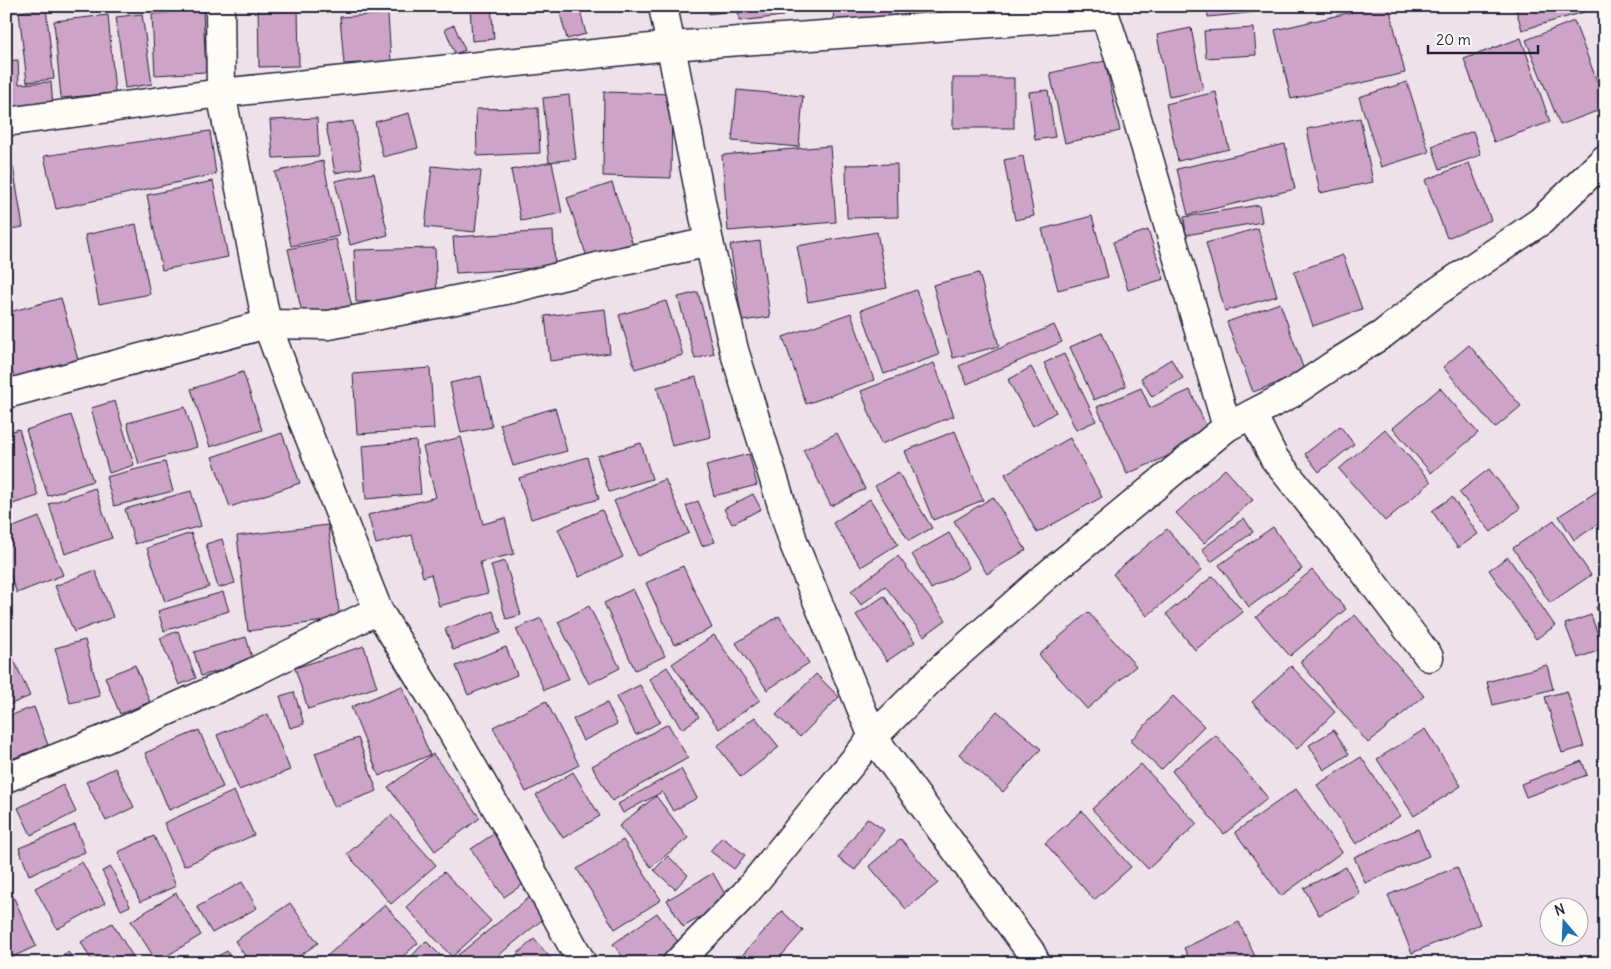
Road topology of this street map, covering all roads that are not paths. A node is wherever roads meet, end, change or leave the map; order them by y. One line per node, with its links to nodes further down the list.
1 (220, 6): 5 (street)
2 (663, 6): 4 (street)
3 (1103, 11): 4 (street); 12 (street)
4 (670, 46): 5 (street); 8 (street)
5 (221, 93): 6 (street); 9 (street)
6 (6, 122)
7 (1605, 159): 11 (street)
8 (709, 242): 9 (street); 15 (street)
9 (267, 324): 10 (street); 13 (street)
10 (6, 394)
11 (1252, 414): 12 (street); 14 (street)
12 (1227, 426): 15 (street)
13 (378, 610): 16 (street); 17 (street)
14 (1429, 656)
15 (873, 738): 18 (street); 19 (street)
16 (6, 778)
17 (582, 963)
18 (677, 963)
19 (1036, 963)

